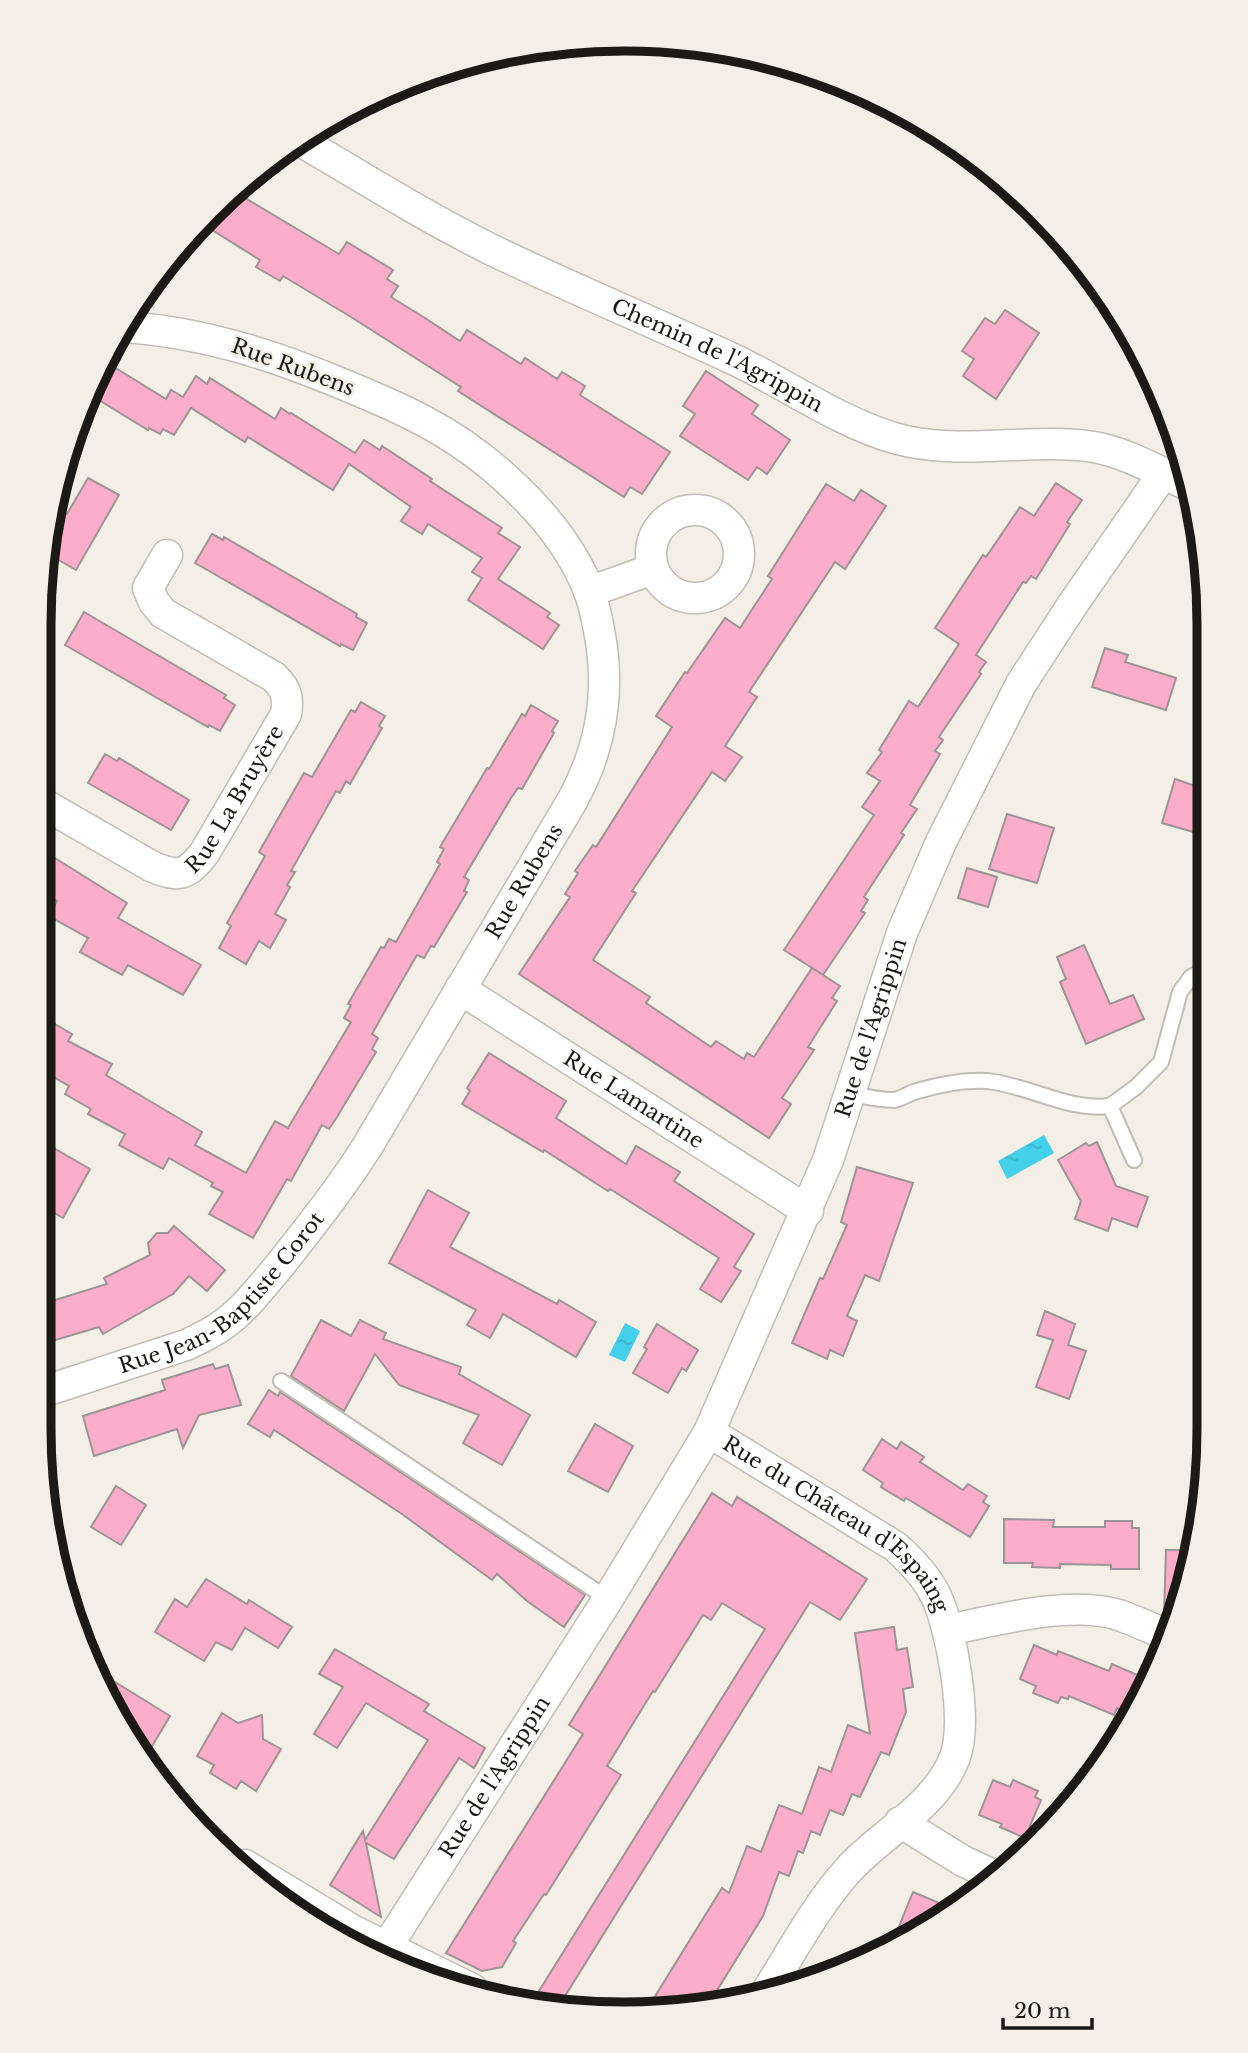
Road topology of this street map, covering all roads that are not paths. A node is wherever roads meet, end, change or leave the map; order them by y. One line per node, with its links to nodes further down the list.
1 (308, 146): 3 (street, Chemin de l'Agrippin)
2 (134, 328): 7 (street, Rue Rubens)
3 (1163, 474): 4 (street, Chemin de l'Agrippin); 11 (street, Rue de l'Agrippin)
4 (1179, 481)
5 (167, 555): 8 (street, Rue La Bruyère)
6 (653, 569): 7 (street)
7 (589, 592): 10 (street, Rue Rubens)
8 (51, 808)
9 (1197, 974): 12 (lane)
10 (460, 989): 13 (street, Rue Rubens); 15 (street, Rue Lamartine)
11 (852, 1094): 12 (lane); 15 (street, Rue de l'Agrippin)
12 (1110, 1106): 14 (lane)
13 (367, 1147): 17 (street, Rue Jean-Baptiste Corot)
14 (1134, 1160)
15 (807, 1211): 18 (street, Rue de l'Agrippin)
16 (281, 1381): 19 (lane)
17 (51, 1389)
18 (709, 1432): 19 (street, Rue de l'Agrippin); 20 (street, Rue du Château d'Espaing)
19 (608, 1599): 26 (street, Rue de l'Agrippin)
20 (948, 1630): 21 (street, Rue du Château d'Espaing); 22 (street, Rue du Château d'Espaing)
21 (1160, 1632)
22 (900, 1822): 23 (street); 27 (street, Rue du Château d'Espaing)
23 (988, 1872)
24 (271, 1881): 25 (street)
25 (376, 1946)
26 (385, 1950)
27 (772, 1983)

